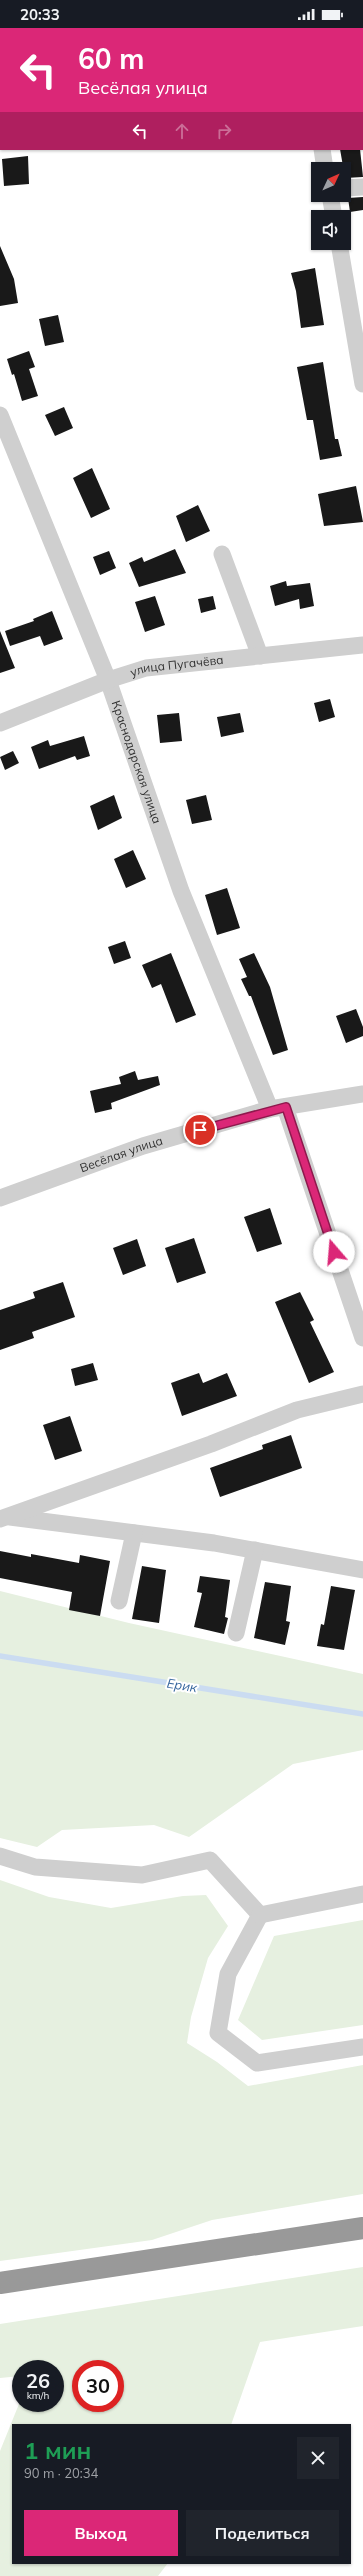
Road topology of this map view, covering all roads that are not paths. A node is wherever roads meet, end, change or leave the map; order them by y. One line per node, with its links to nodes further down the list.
1 (322, 150): 2 (street)
2 (325, 162)
3 (363, 187): 4 (street)
4 (351, 188)
5 (340, 250): 6 (street)
6 (361, 361): 7 (street)
7 (363, 384)
8 (0, 415): 12 (street, Краснодарская улица)
9 (222, 554): 11 (street)
10 (363, 645): 11 (street, улица Пугачёва)
11 (260, 656): 12 (street, улица Пугачёва)
12 (108, 680): 13 (street, улица Пугачёва); 15 (street, Краснодарская улица)
13 (0, 723)
14 (363, 1094): 15 (street, Весёлая улица)
15 (278, 1108): 16 (street, Весёлая улица); 17 (street, Краснодарская улица)
16 (0, 1198)
17 (363, 1338)
18 (363, 1394): 19 (street)
19 (3, 1518): 20 (street)
20 (134, 1533): 21 (street); 23 (street)
21 (255, 1550): 22 (street); 24 (street)
22 (363, 1570)
23 (119, 1601)
24 (236, 1633)
25 (0, 1856): 27 (street)
26 (363, 1894): 27 (street)
27 (260, 1915): 28 (street)
28 (363, 2047)
29 (363, 2228): 30 (highway)
30 (0, 2283)

